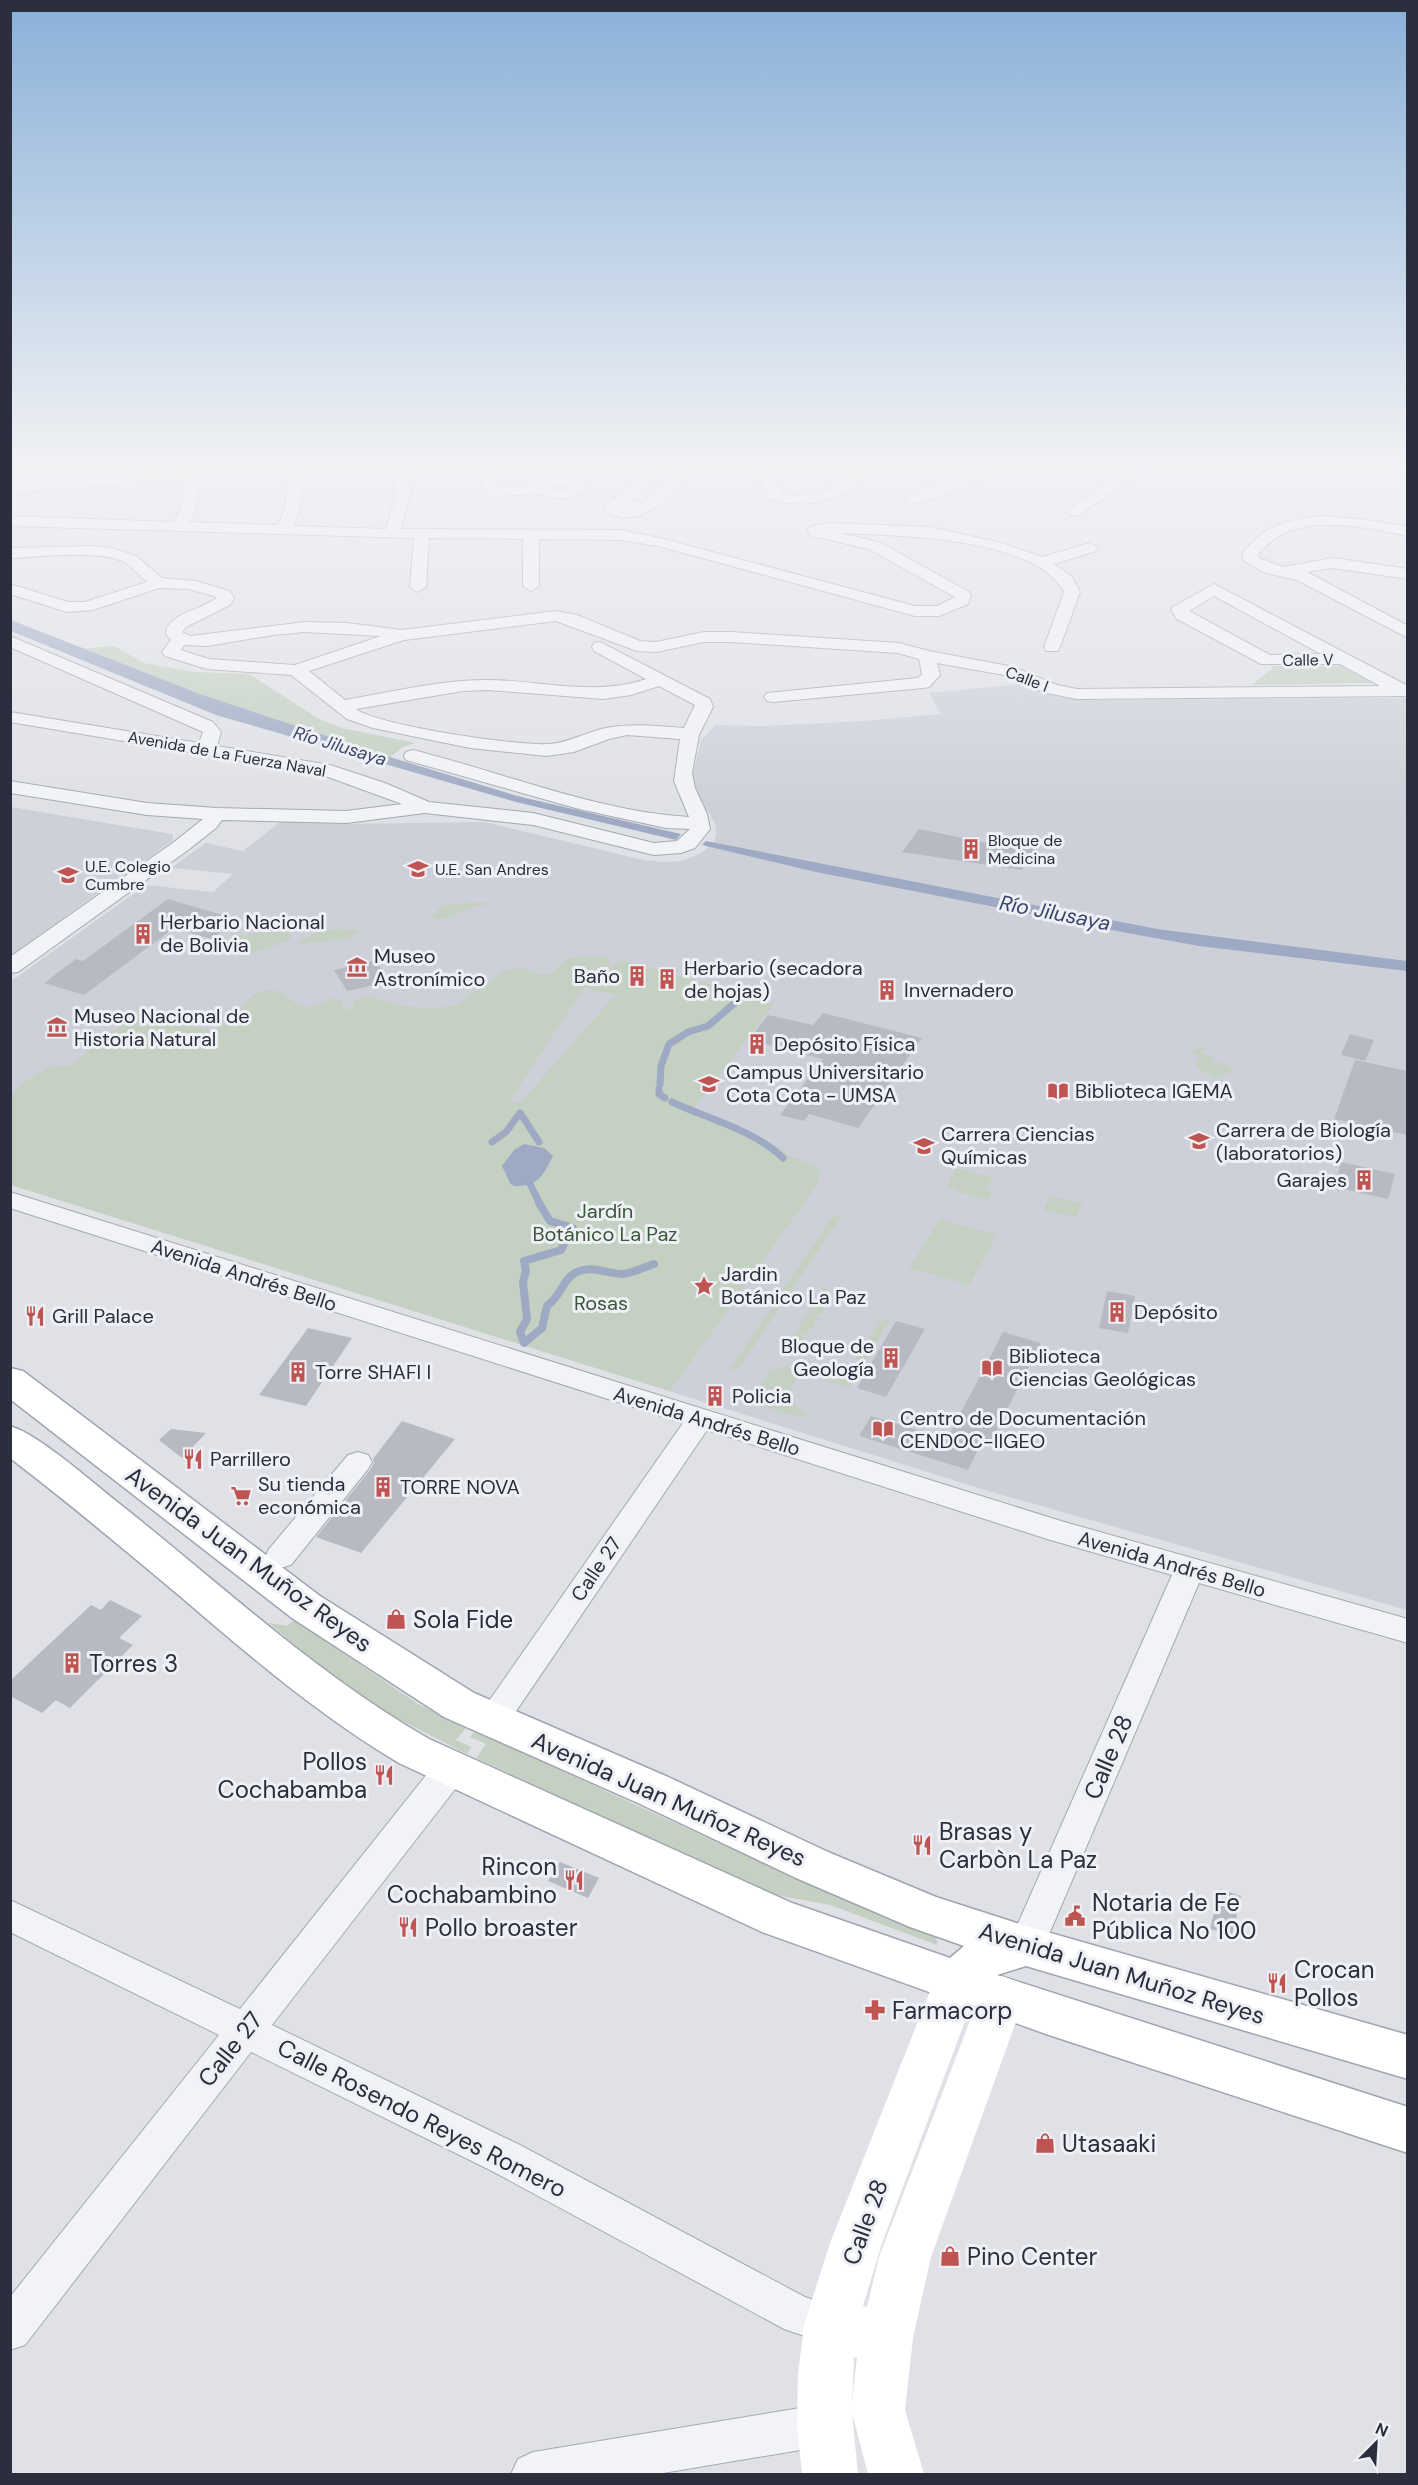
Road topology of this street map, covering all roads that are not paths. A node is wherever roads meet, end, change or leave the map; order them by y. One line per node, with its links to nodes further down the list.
1 (156, 581): 8 (street)
2 (418, 581): 10 (street)
3 (531, 581): 9 (street)
4 (802, 581): 5 (street)
5 (939, 581)
6 (1069, 581): 18 (street)
7 (1311, 581): 14 (street)
8 (158, 583): 11 (street); 16 (street)
9 (531, 586)
10 (418, 587)
11 (10, 589)
12 (1214, 589): 20 (street, Calle I); 21 (street, Calle V)
13 (522, 620): 15 (street); 19 (street, Calle I); 23 (street)
14 (1407, 633)
15 (402, 635): 16 (street); 22 (street)
16 (180, 639): 22 (street)
17 (10, 641): 30 (street)
18 (1052, 647)
19 (927, 656): 25 (street, Calle I); 26 (street)
20 (1347, 659): 21 (street, Calle V); 24 (street, Calle I)
21 (1256, 668): 25 (street)
22 (296, 670): 27 (street)
23 (660, 680): 27 (street); 29 (street)
24 (1405, 691): 25 (street, Calle I)
25 (1230, 693)
26 (772, 697)
27 (340, 706): 29 (street)
28 (10, 717): 30 (street, Avenida de La Fuerza Naval)
29 (690, 734): 35 (street)
30 (206, 750): 33 (street, Avenida de La Fuerza Naval)
31 (413, 756): 35 (street)
32 (10, 787): 34 (street)
33 (425, 807): 34 (street); 35 (street, Avenida de La Fuerza Naval)
34 (218, 814): 36 (street)
35 (695, 834)
36 (10, 967)
37 (10, 1200): 39 (street, Avenida Andrés Bello)
38 (10, 1380): 45 (main road, Avenida Juan Muñoz Reyes)
39 (700, 1419): 43 (street, Avenida Andrés Bello); 45 (street, Calle 27)
40 (10, 1439): 46 (main road)
41 (358, 1462): 42 (street)
42 (280, 1557)
43 (1190, 1569): 44 (street, Avenida Andrés Bello); 48 (street, Calle 28)
44 (1407, 1631)
45 (493, 1720): 48 (main road, Avenida Juan Muñoz Reyes)
46 (451, 1769): 49 (main road); 50 (street, Calle 27)
47 (10, 1915): 50 (street, Calle Rosendo Reyes Romero)
48 (1026, 1946): 49 (main road); 51 (main road, Avenida Juan Muñoz Reyes)
49 (980, 1989): 52 (main road); 53 (main road, Calle 28); 55 (main road)
50 (245, 2030): 53 (street, Calle Rosendo Reyes Romero); 54 (street, Calle 27)
51 (1407, 2057)
52 (1407, 2130)
53 (831, 2325): 55 (main road); 57 (main road, Calle 28)
54 (10, 2330)
55 (886, 2338): 56 (main road)
56 (878, 2410): 57 (main road); 59 (main road)
57 (827, 2450): 58 (street)
58 (533, 2475)
59 (896, 2475)

